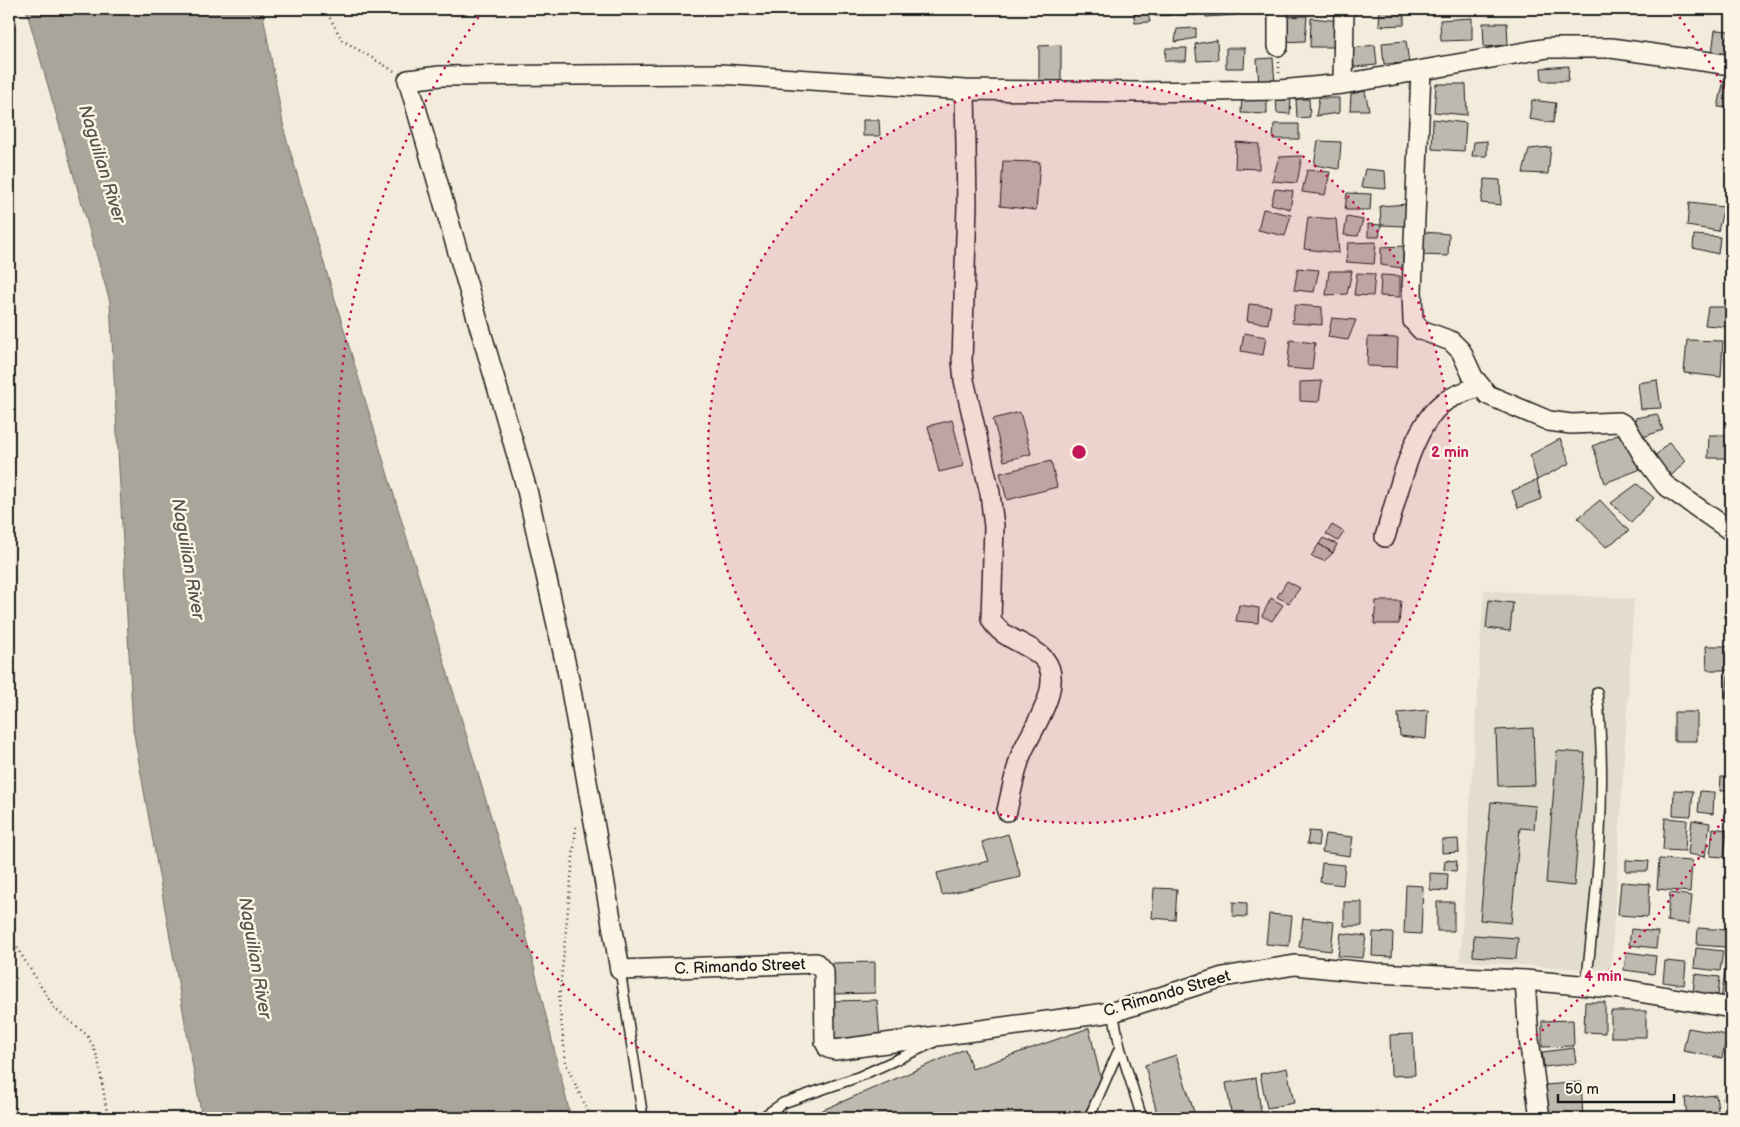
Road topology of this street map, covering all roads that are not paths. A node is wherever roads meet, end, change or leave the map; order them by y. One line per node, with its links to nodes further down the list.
1 (1278, 9): 3 (street)
2 (1344, 9): 6 (street)
3 (1278, 46)
4 (1731, 65): 5 (street)
5 (1421, 71): 6 (street); 8 (street)
6 (1343, 84): 7 (street)
7 (965, 90): 12 (street); 13 (street)
8 (1479, 386): 9 (street); 10 (street)
9 (1731, 530)
10 (1385, 537)
11 (1597, 692): 15 (lane)
12 (1007, 811)
13 (620, 970): 18 (street, C. Rimando Street); 20 (lane)
14 (1525, 980): 15 (street, C. Rimando Street); 17 (street, C. Rimando Street); 24 (street)
15 (1586, 986): 16 (street, C. Rimando Street)
16 (1731, 1008)
17 (1113, 1012): 18 (street, C. Rimando Street); 19 (lane)
18 (952, 1034): 21 (lane)
19 (1120, 1046): 22 (lane); 23 (lane)
20 (643, 1118)
21 (760, 1118)
22 (1088, 1118)
23 (1142, 1118)
24 (1540, 1118)

